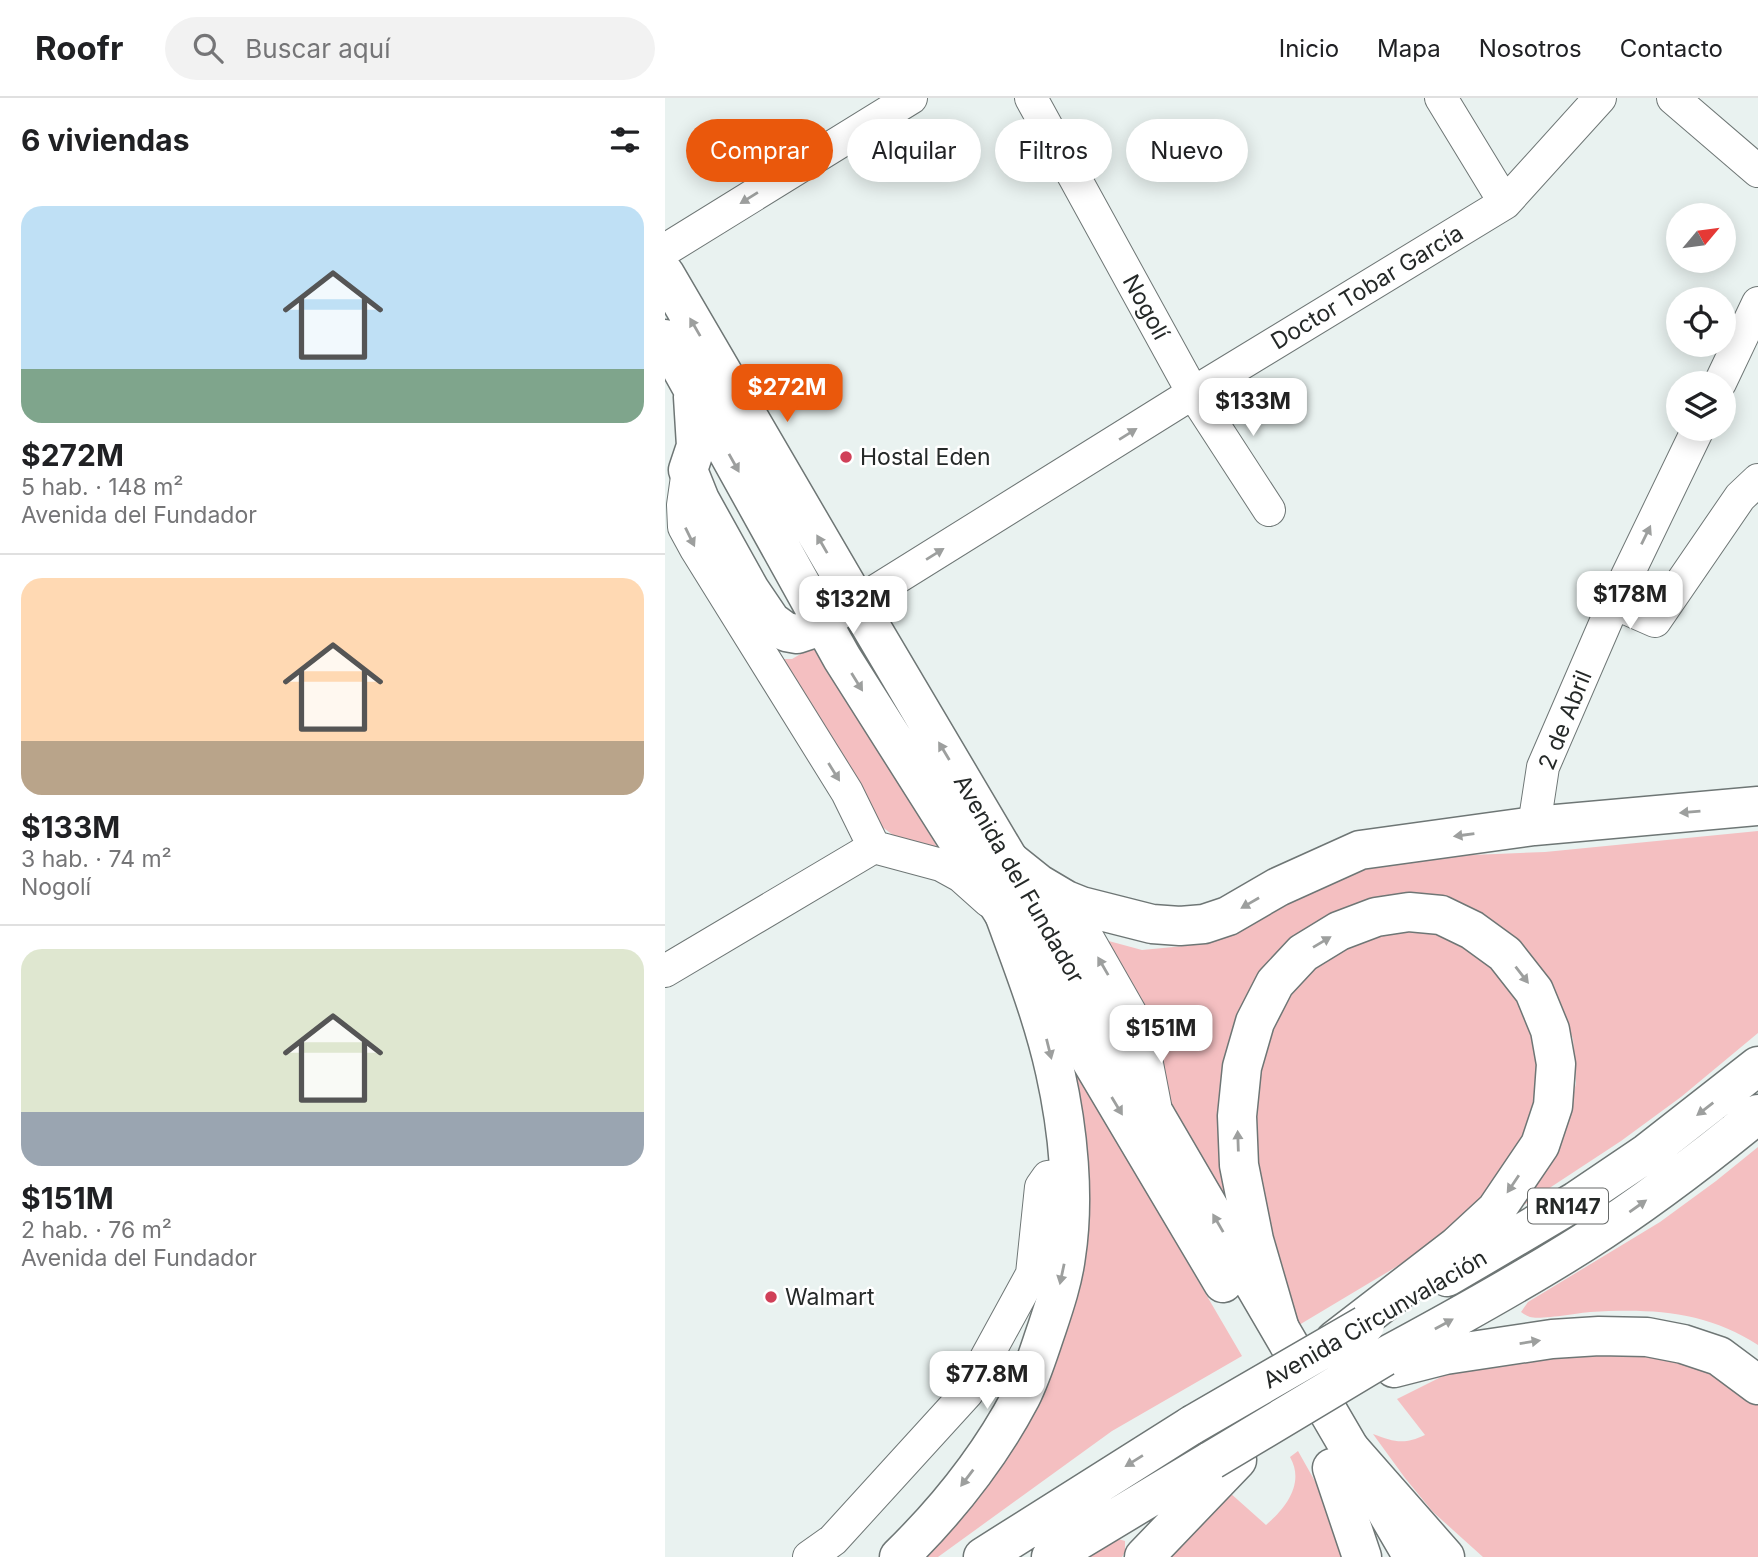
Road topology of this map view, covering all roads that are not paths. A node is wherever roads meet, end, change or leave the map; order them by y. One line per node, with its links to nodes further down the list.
1 (911, 98): 8 (street, one-way to 8)
2 (1031, 98): 14 (street, Nogolí)
3 (1441, 98): 7 (street)
4 (1600, 98): 7 (street, Doctor Tobar García)
5 (1673, 98): 6 (street)
6 (1758, 171)
7 (1506, 203): 14 (street, Doctor Tobar García)
8 (665, 250)
9 (665, 274): 19 (main road, Avenida del Fundador, one-way to 9)
10 (1758, 303): 12 (street)
11 (665, 339): 13 (main road, Avenida del Fundador)
12 (1726, 371)
13 (692, 387): 16 (main road); 21 (main road, Avenida del Fundador, one-way to 21)
14 (1193, 393): 18 (street, Nogolí); 19 (street, Doctor Tobar García, one-way to 14)
15 (1692, 441): 20 (street, 2 de Abril, one-way to 15)
16 (688, 470): 21 (main road); 24 (street, one-way to 24)
17 (1758, 480): 20 (street)
18 (1269, 510)
19 (857, 603): 21 (street, Doctor Tobar García); 25 (main road, Avenida del Fundador, one-way to 19)
20 (1614, 603): 23 (street, 2 de Abril)
21 (823, 623): 27 (main road, Avenida del Fundador, one-way to 27)
22 (1758, 806): 23 (main road, one-way to 23)
23 (1534, 826): 26 (main road, one-way to 26)
24 (874, 847): 27 (street); 28 (street)
25 (1009, 860): 26 (main road); 31 (main road, Avenida del Fundador)
26 (1066, 900): 31 (street, one-way to 26)
27 (1004, 915): 32 (main road, one-way to 32); 37 (main road, Avenida del Fundador, one-way to 37)
28 (665, 971)
29 (1758, 1066): 33 (main road, Avenida Circunvalación / RN147, one-way to 33)
30 (1758, 1114): 35 (main road, Avenida Circunvalación / RN147, one-way to 30)
31 (1158, 1120): 34 (main road, Avenida del Fundador, one-way to 31)
32 (1068, 1175): 39 (street); 40 (main road, one-way to 40)
33 (1364, 1322): 34 (main road, one-way to 33); 41 (main road, Avenida Circunvalación / RN147, one-way to 41, bridge)
34 (1279, 1326): 37 (main road, Avenida del Fundador)
35 (1387, 1363): 36 (main road, one-way to 36); 38 (main road, Avenida Circunvalación / RN147, bridge)
36 (1758, 1385)
37 (1341, 1459): 44 (main road); 45 (main road, Avenida del Fundador); 46 (main road, Avenida del Fundador); 47 (main road)
38 (1217, 1468): 42 (main road, Avenida Circunvalación / RN147); 43 (main road)
39 (809, 1557)
40 (899, 1557)
41 (983, 1557)
42 (1051, 1557)
43 (1144, 1557)
44 (1362, 1557)
45 (1385, 1557)
46 (1413, 1557)
47 (1445, 1557)

